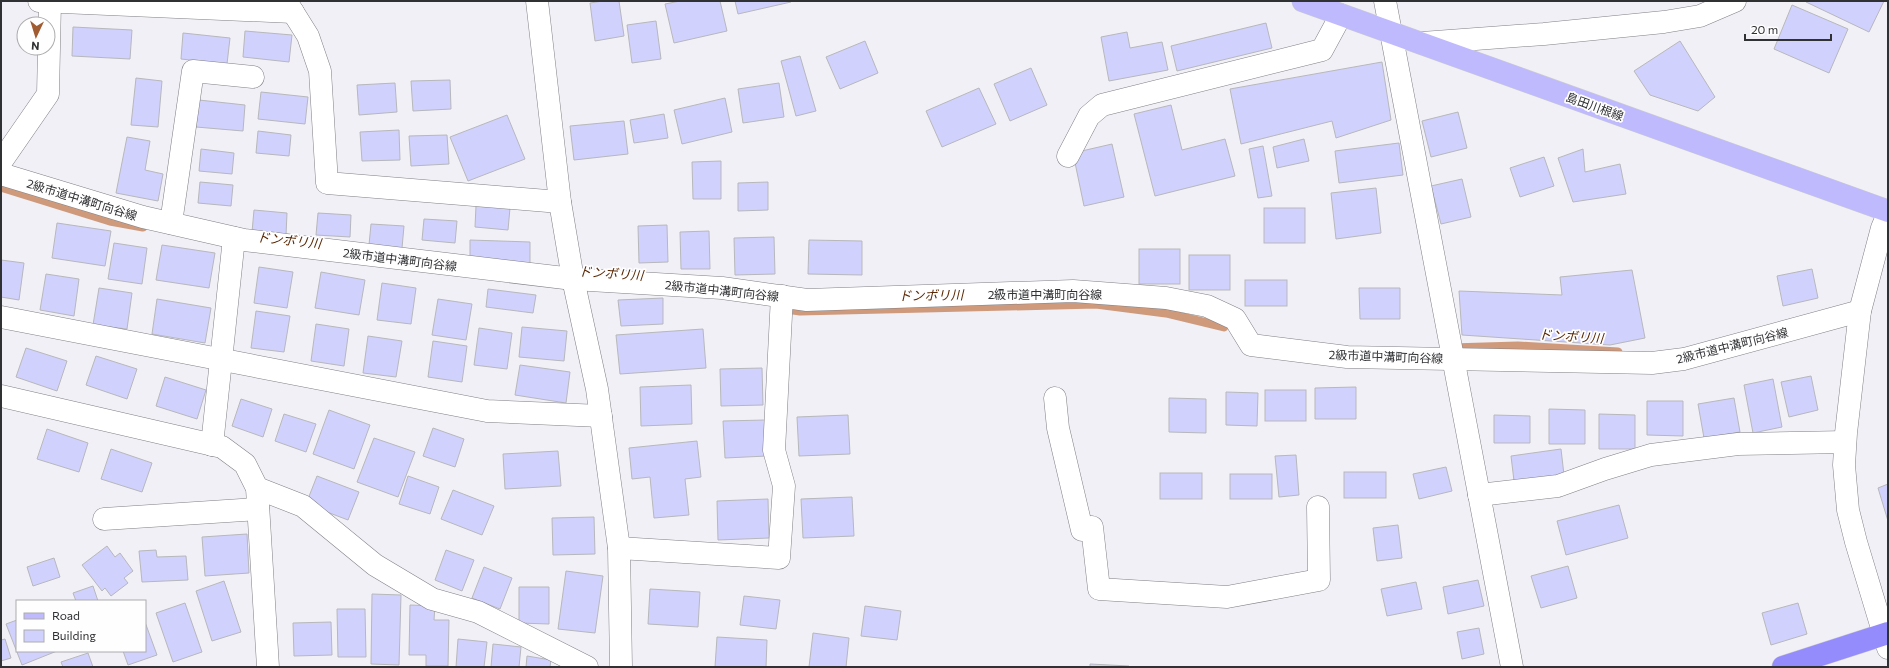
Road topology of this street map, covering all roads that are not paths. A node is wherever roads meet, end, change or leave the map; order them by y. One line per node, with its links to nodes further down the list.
1 (537, 1): 14 (street)
2 (1303, 1): 7 (main road, 島田川根線)
3 (1386, 1): 8 (street)
4 (1735, 1): 9 (street)
5 (44, 2): 6 (street); 12 (street)
6 (289, 6): 14 (street)
7 (1341, 15): 8 (main road, 島田川根線); 11 (street)
8 (1392, 33): 9 (main road, 島田川根線); 23 (street)
9 (1422, 43): 15 (main road, 島田川根線)
10 (253, 78): 17 (street)
11 (1068, 156)
12 (1, 162)
13 (1, 174): 17 (street, 2級市道中溝町向谷線)
14 (560, 202): 19 (street)
15 (1888, 211)
16 (1888, 214): 21 (street)
17 (171, 223): 18 (street, 2級市道中溝町向谷線)
18 (234, 238): 19 (street, 2級市道中溝町向谷線); 24 (street)
19 (574, 279): 20 (street, 2級市道中溝町向谷線); 27 (street)
20 (782, 296): 23 (street, 2級市道中溝町向谷線); 34 (street)
21 (1860, 311): 23 (street, 2級市道中溝町向谷線); 28 (street)
22 (1, 317): 24 (street)
23 (1454, 359): 30 (street)
24 (222, 360): 27 (street); 29 (street)
25 (1, 396): 29 (street)
26 (1055, 398): 32 (street)
27 (601, 416): 34 (street)
28 (1845, 442): 30 (street); 35 (street)
29 (212, 444): 31 (street)
30 (1479, 495): 39 (street)
31 (258, 499): 33 (street); 36 (street); 37 (street)
32 (1318, 507)
33 (104, 519)
34 (619, 548): 38 (street)
35 (1887, 638): 40 (highway)
36 (268, 667)
37 (587, 667)
38 (621, 667)
39 (1512, 667)
40 (1783, 667)

